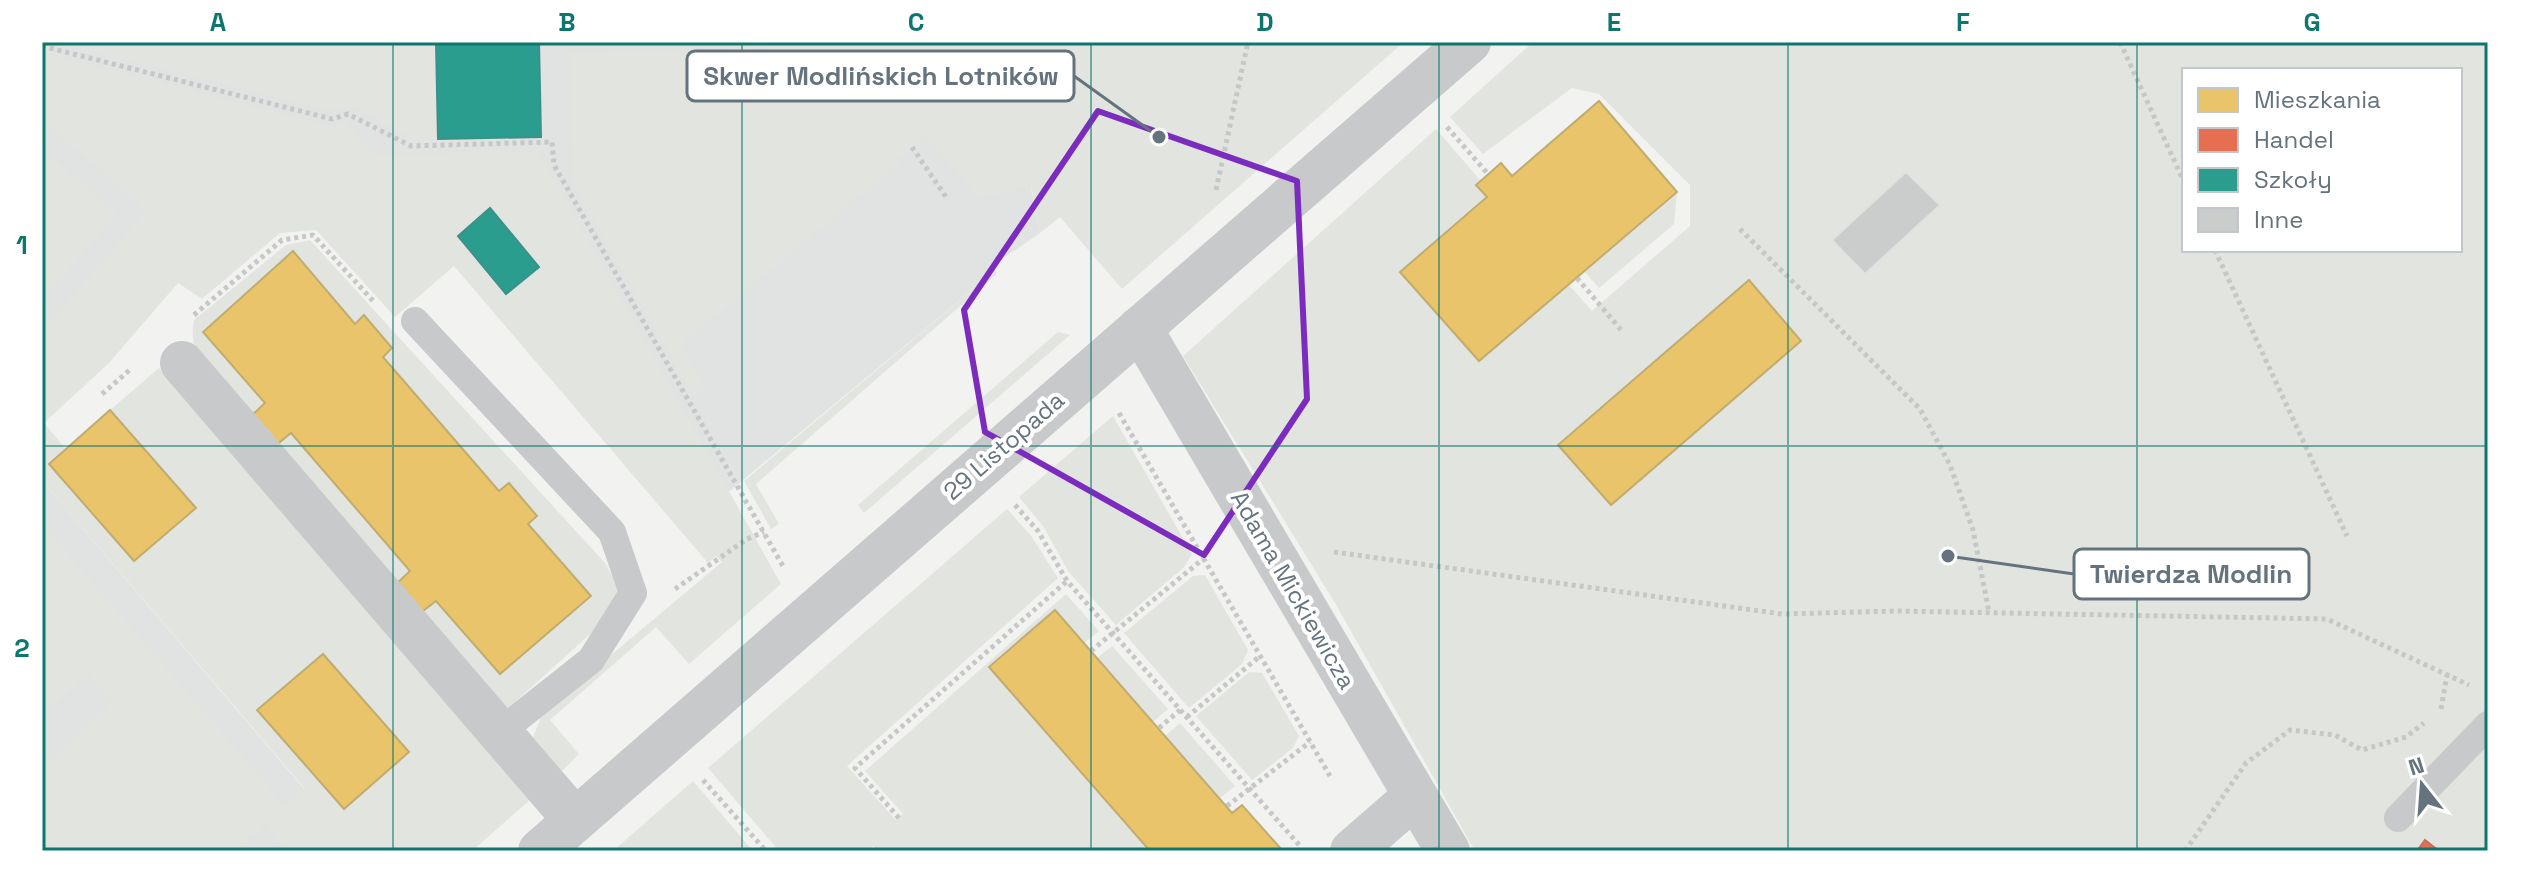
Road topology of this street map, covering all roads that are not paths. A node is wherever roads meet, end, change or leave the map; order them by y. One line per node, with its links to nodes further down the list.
1 (1469, 42): 3 (street, 29 Listopada)
2 (415, 321): 6 (lane)
3 (1140, 328): 7 (street, Adama Mickiewicza); 9 (street, 29 Listopada)
4 (182, 363): 6 (street)
5 (2488, 725): 8 (lane)
6 (500, 732): 9 (street)
7 (1414, 797): 11 (street); 12 (street, Adama Mickiewicza)
8 (2398, 818)
9 (575, 820): 10 (street, 29 Listopada)
10 (540, 851)
11 (1352, 851)
12 (1448, 851)

